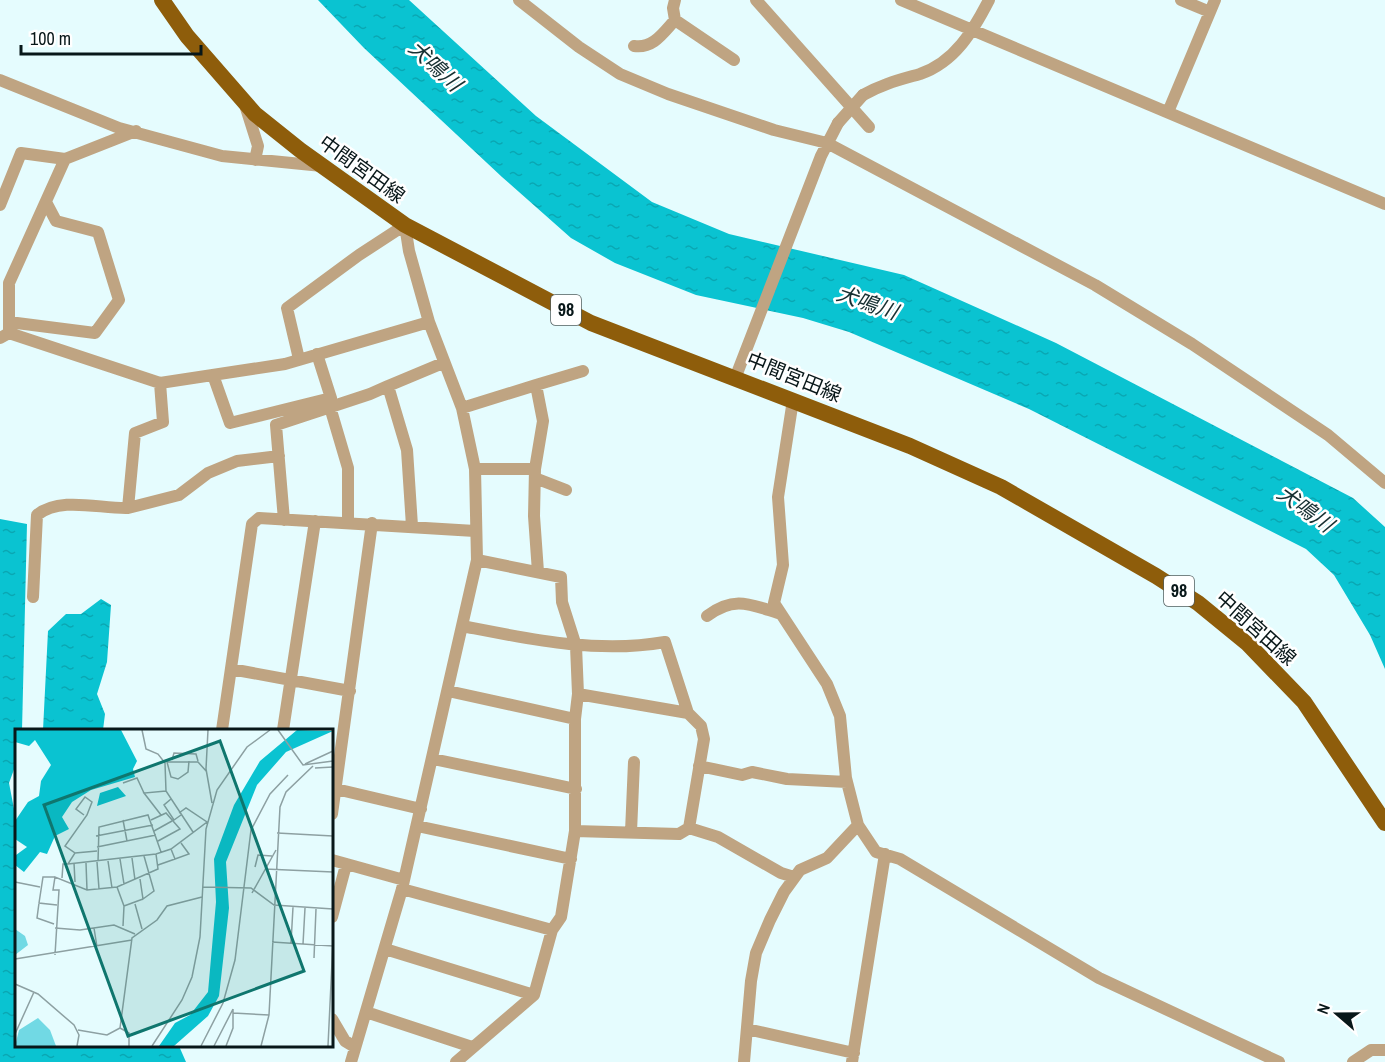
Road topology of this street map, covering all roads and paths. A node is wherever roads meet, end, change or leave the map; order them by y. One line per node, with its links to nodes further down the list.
1 (162, 0): 16 (main road, 中間宮田線 / 98)
2 (519, 0): 20 (street)
3 (675, 0): 11 (street)
4 (756, 0): 9 (street)
5 (901, 0): 12 (street)
6 (989, 0): 12 (street)
7 (1180, 0): 10 (street)
8 (1215, 0): 10 (street)
9 (768, 6): 18 (street)
10 (1209, 12): 17 (street)
11 (675, 20): 13 (street); 14 (street)
12 (972, 31): 17 (street); 20 (street, bridge)
13 (634, 46)
14 (734, 60)
15 (0, 80): 19 (street)
16 (244, 101): 22 (street); 23 (main road, 中間宮田線 / 98)
17 (1168, 111): 25 (street)
18 (869, 127)
19 (136, 131): 21 (street); 22 (street)
20 (827, 143): 34 (street); 46 (street)
21 (65, 159): 24 (street); 26 (street)
22 (255, 160): 23 (street)
23 (323, 166): 27 (main road, 中間宮田線 / 98)
24 (46, 202): 28 (street); 30 (street)
25 (1385, 204)
26 (0, 205)
27 (405, 225): 29 (street); 32 (street); 34 (main road, 中間宮田線 / 98)
28 (5, 289): 30 (street)
29 (429, 322): 31 (street); 33 (street)
30 (6, 331): 37 (street)
31 (317, 354): 32 (street); 36 (street)
32 (299, 359): 36 (street)
33 (443, 363): 39 (street); 42 (street)
34 (740, 369): 40 (main road, 中間宮田線 / 98)
35 (584, 371): 38 (street)
36 (213, 375): 37 (street)
37 (160, 383): 48 (street)
38 (536, 385): 42 (street); 45 (street)
39 (388, 386): 41 (street); 53 (street)
40 (793, 400): 58 (street); 79 (main road, 中間宮田線 / 98)
41 (330, 407): 43 (street); 51 (street)
42 (462, 408): 44 (street)
43 (279, 456): 48 (street); 49 (street)
44 (475, 469): 45 (street); 54 (street)
45 (535, 474): 47 (street); 56 (street)
46 (1385, 483)
47 (566, 490)
48 (128, 508): 57 (street)
49 (284, 520): 50 (street); 62 (street)
50 (315, 521): 51 (street); 63 (street)
51 (348, 522): 52 (street)
52 (372, 524): 53 (street); 64 (street)
53 (411, 526): 54 (street)
54 (475, 531): 55 (street)
55 (477, 560): 56 (street); 60 (street)
56 (538, 572): 61 (street)
57 (33, 597)
58 (778, 613): 59 (street); 74 (street)
59 (707, 616)
60 (462, 626): 61 (street); 65 (street)
61 (575, 644): 66 (street); 67 (street)
62 (231, 669): 63 (street); 69 (street)
63 (292, 680): 64 (street); 70 (street)
64 (350, 691): 75 (street)
65 (448, 691): 68 (street); 71 (street)
66 (578, 694): 67 (street); 68 (street)
67 (688, 713): 73 (street)
68 (575, 719): 76 (street)
69 (222, 729)
70 (284, 729)
71 (433, 759): 76 (street); 78 (street)
72 (634, 762): 84 (street)
73 (699, 766): 74 (street); 82 (street)
74 (847, 782): 80 (street)
75 (336, 789): 77 (street); 78 (street)
76 (576, 789): 83 (street)
77 (333, 808)
78 (421, 809): 81 (street)
79 (1385, 823)
80 (858, 825): 85 (street); 89 (street)
81 (417, 826): 86 (street); 90 (street)
82 (688, 828): 84 (street); 89 (street)
83 (575, 831): 84 (street); 86 (street)
84 (631, 832)
85 (885, 854): 101 (street); 105 (street)
86 (571, 859): 92 (street)
87 (333, 860): 88 (street)
88 (346, 865): 90 (street); 91 (street)
89 (794, 877): 97 (street)
90 (403, 885): 92 (street); 93 (street)
91 (333, 913)
92 (552, 930): 94 (street)
93 (385, 949): 94 (street); 95 (street)
94 (534, 995): 99 (street)
95 (366, 1012): 98 (street); 99 (street)
96 (333, 1021): 98 (street)
97 (747, 1029): 101 (street); 104 (street)
98 (356, 1047): 102 (street)
99 (472, 1047): 103 (street)
100 (1385, 1050): 106 (street)
101 (853, 1058)
102 (351, 1062)
103 (456, 1062)
104 (744, 1062)
105 (1279, 1062)
106 (1353, 1062)

